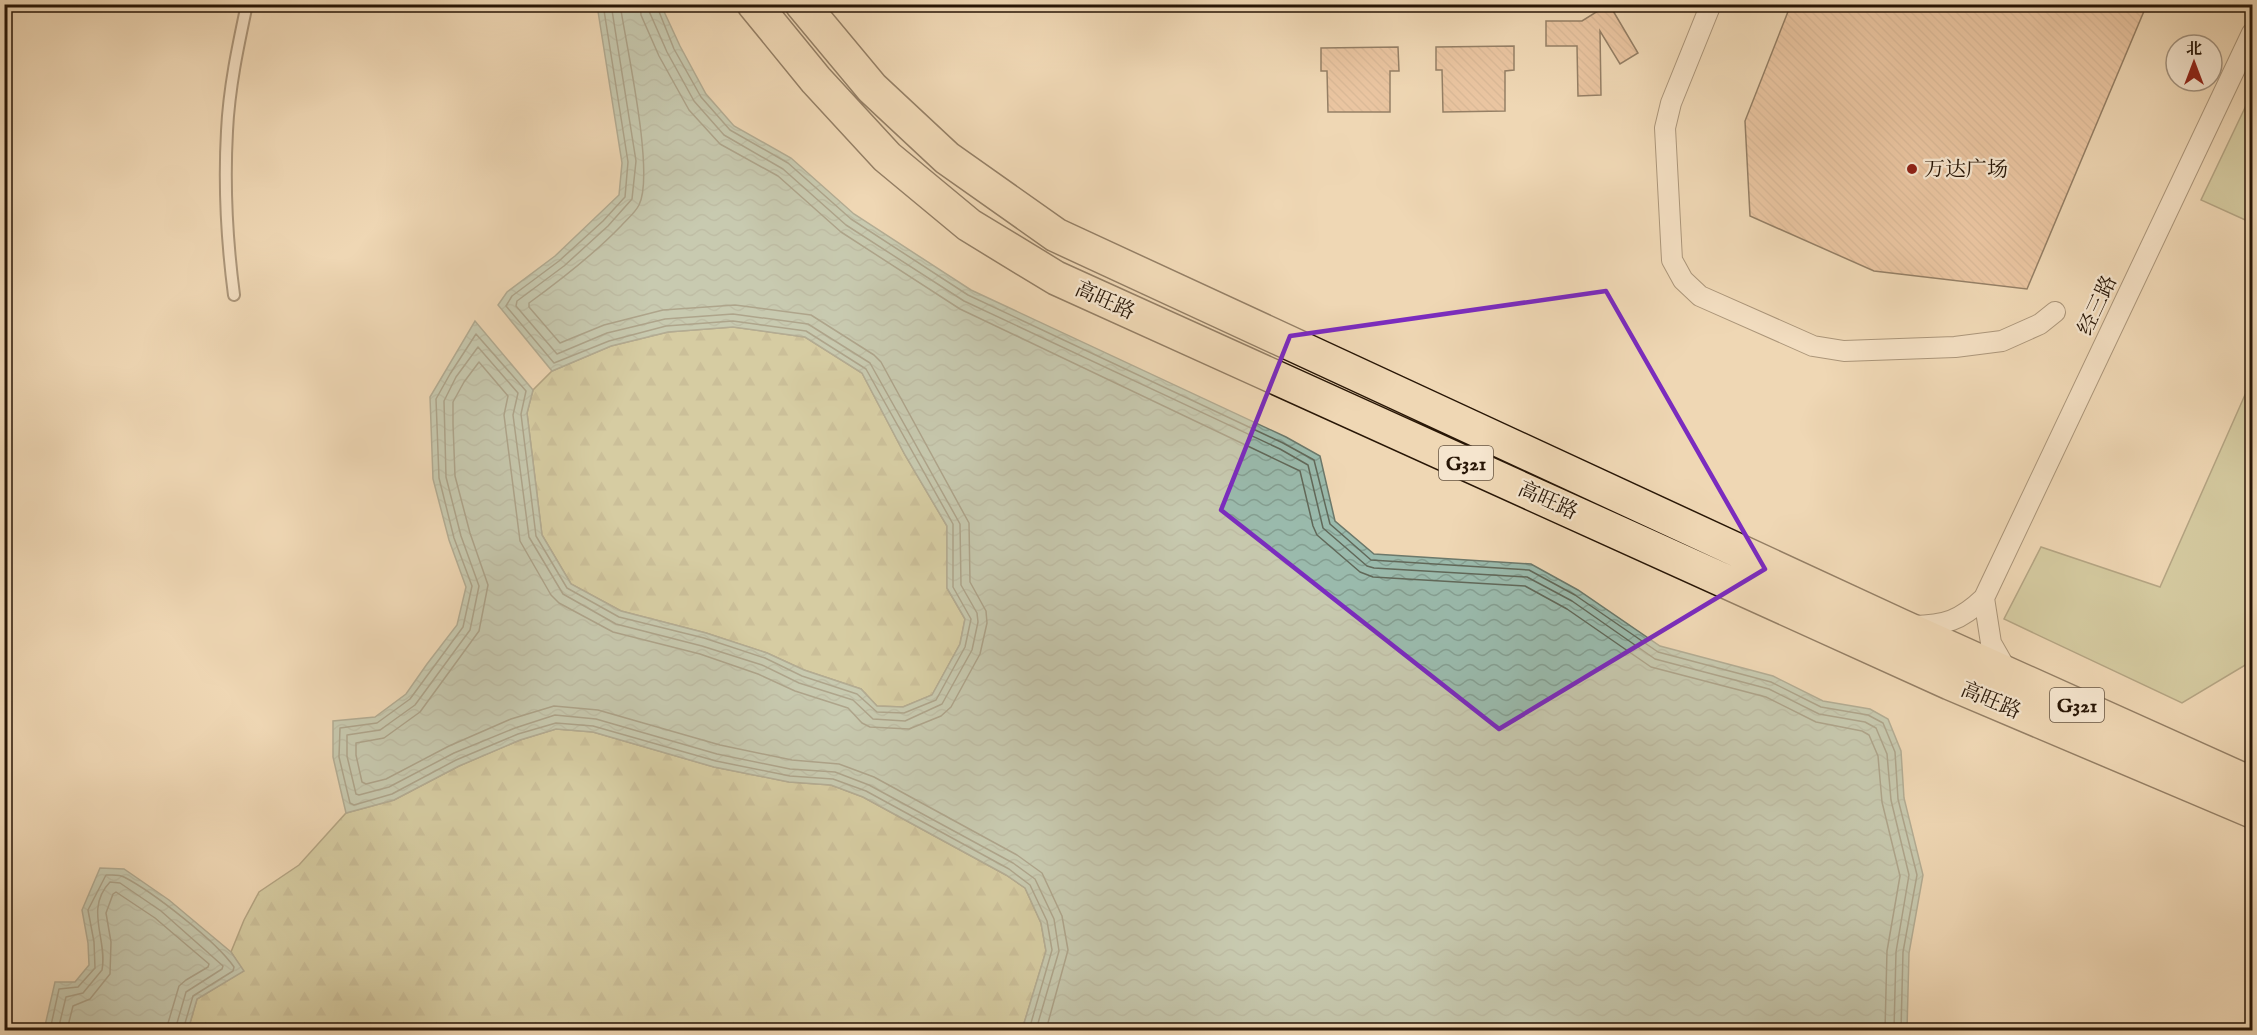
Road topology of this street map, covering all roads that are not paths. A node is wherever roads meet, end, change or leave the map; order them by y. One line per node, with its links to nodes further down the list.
1 (247, 4): 6 (lane)
2 (754, 4): 12 (highway, 高旺路 / G321)
3 (802, 4): 9 (highway, 高旺路 / G321)
4 (1711, 4): 7 (street)
5 (2253, 33): 8 (street, 经三路)
6 (234, 296)
7 (2055, 312)
8 (1984, 598): 9 (street); 10 (street)
9 (1901, 626): 10 (highway, 高旺路 / G321)
10 (2011, 676): 11 (highway, 高旺路 / G321)
11 (2253, 784)
12 (2253, 811)

